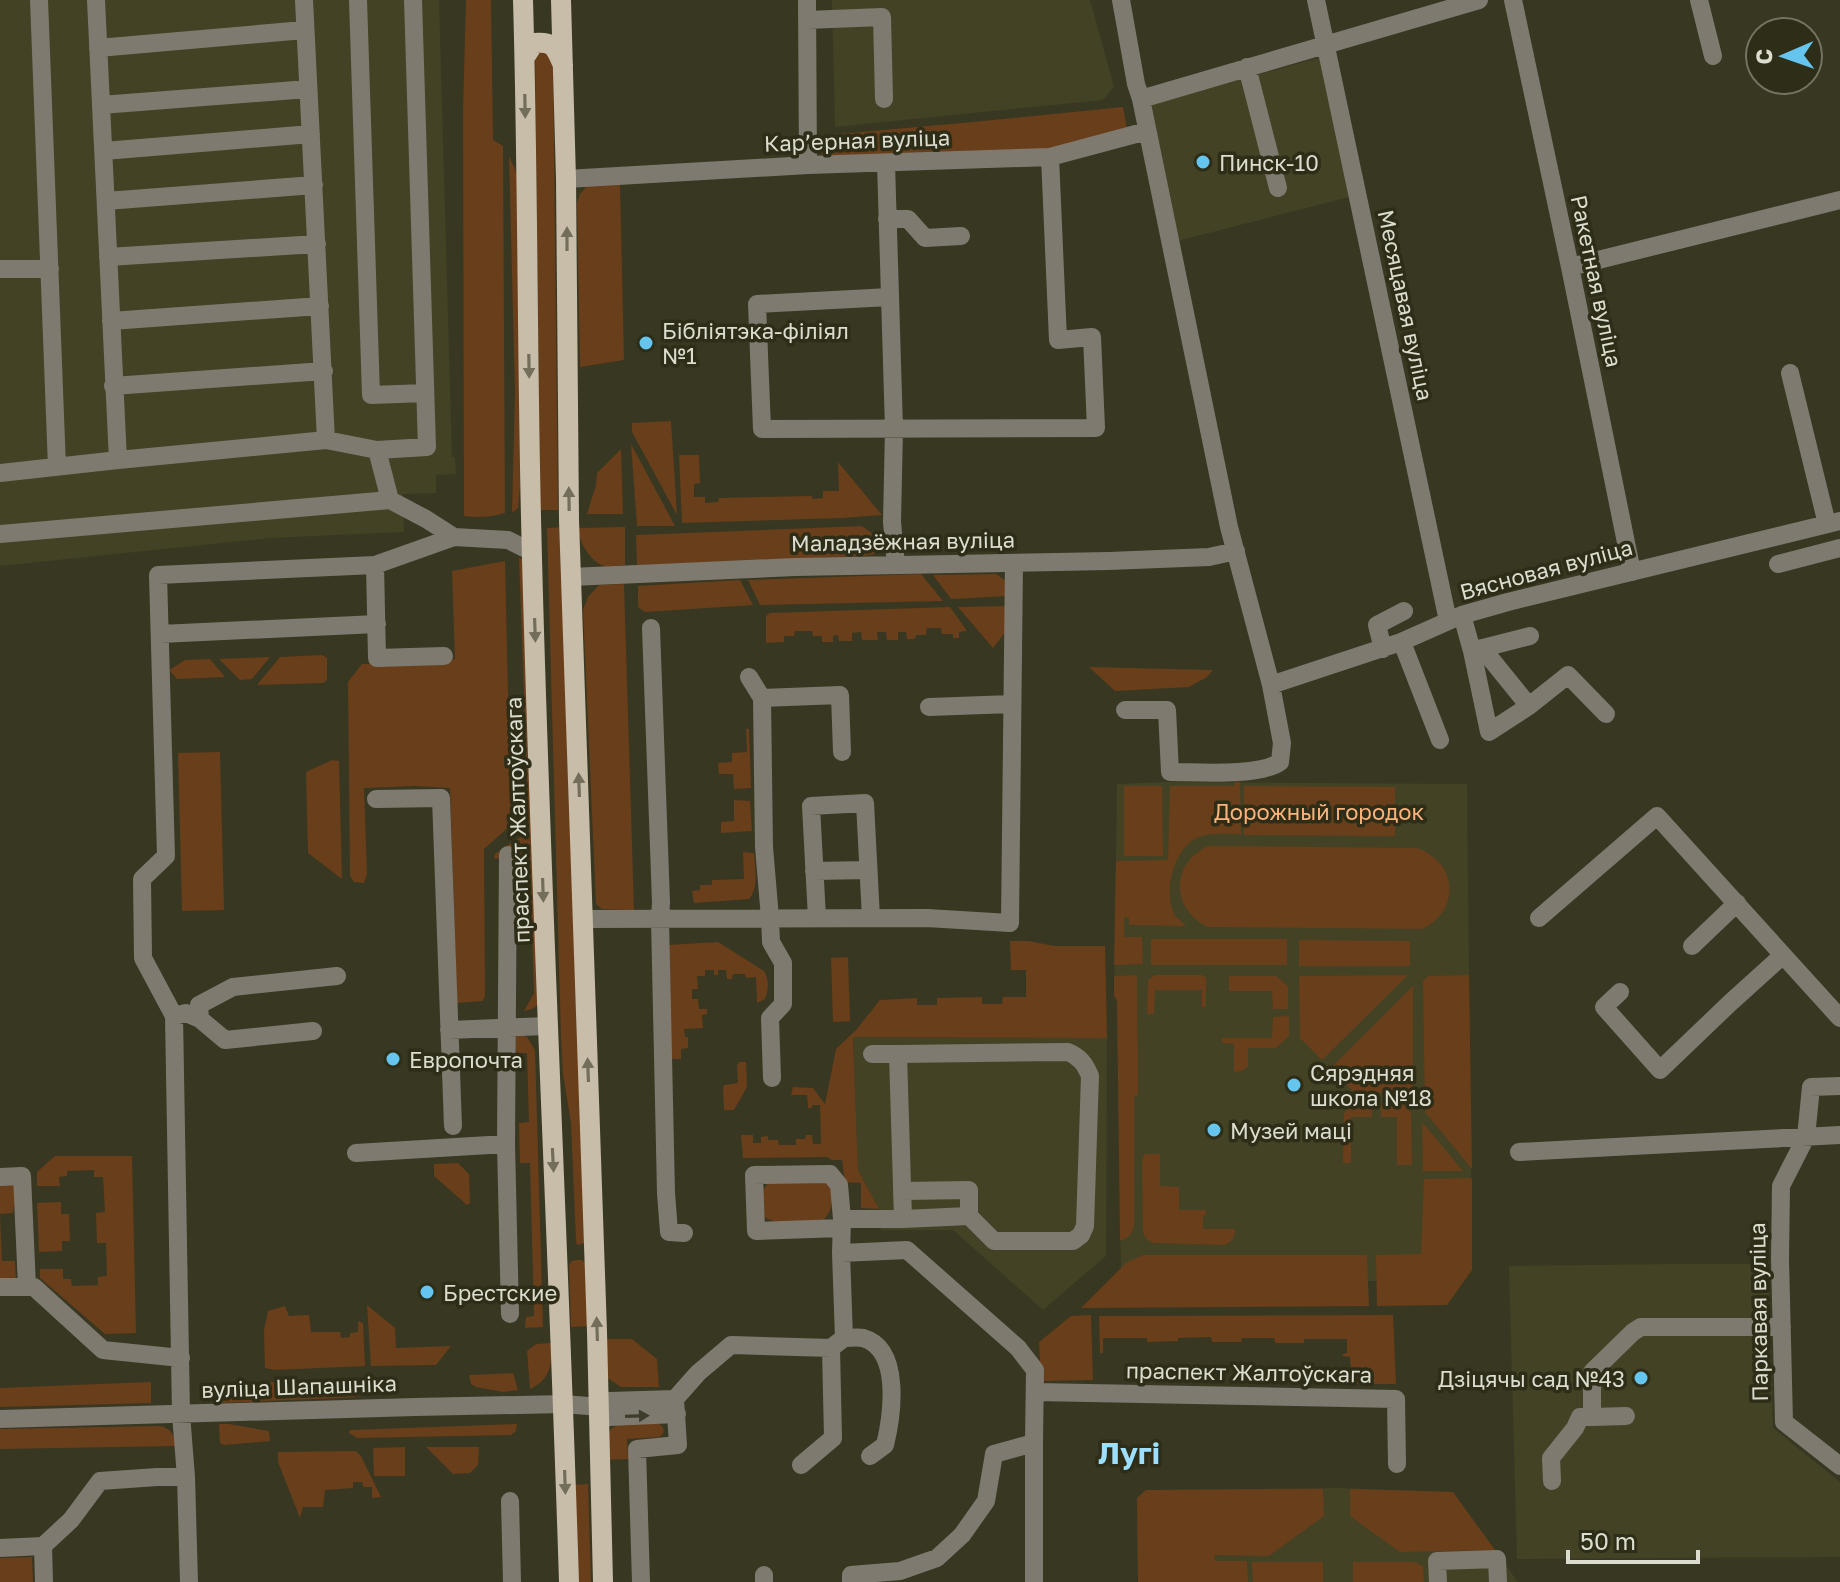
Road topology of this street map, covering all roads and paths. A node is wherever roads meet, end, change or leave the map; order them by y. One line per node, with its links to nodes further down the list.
1 (39, 0): 44 (street)
2 (96, 0): 18 (street)
3 (304, 0): 16 (street)
4 (358, 0): 51 (street)
5 (413, 0): 51 (street)
6 (523, 0): 20 (main road, праспект Жалтоўскага)
7 (561, 0): 21 (main road)
8 (807, 0): 15 (street)
9 (1121, 0): 25 (street)
10 (1316, 0): 17 (street, Месяцавая вуліца)
11 (1479, 0): 17 (street)
12 (1513, 0): 42 (street, Ракетная вуліца)
13 (1699, 0): 19 (street)
14 (862, 9): 15 (street); 24 (street)
15 (807, 20): 32 (street)
16 (304, 30): 18 (street); 23 (street)
17 (1325, 44): 22 (street); 72 (street, Месяцавая вуліца)
18 (98, 48): 26 (street)
19 (1713, 56)
20 (525, 57): 21 (main road); 64 (main road, праспект Жалтоўскага, one-way to 64)
21 (563, 65): 33 (main road)
22 (1247, 67): 25 (street); 35 (street)
23 (308, 89): 26 (street); 28 (street)
24 (884, 99)
25 (1141, 99): 27 (street)
26 (101, 105): 29 (street)
27 (1147, 131): 30 (street, Карʼерная вуліца); 63 (street)
28 (311, 134): 29 (street); 34 (street)
29 (104, 151): 37 (street)
30 (1050, 157): 31 (street, Карʼерная вуліца); 52 (street)
31 (886, 163): 32 (street, Карʼерная вуліца); 38 (street)
32 (808, 165): 33 (street, Карʼерная вуліца)
33 (566, 179): 70 (main road, one-way to 33)
34 (314, 185): 37 (street); 40 (street)
35 (1278, 188)
36 (1840, 200): 42 (street)
37 (106, 201): 41 (street)
38 (887, 219): 39 (street); 45 (street)
39 (961, 236)
40 (317, 244): 41 (street); 46 (street)
41 (108, 257): 47 (street)
42 (1570, 267): 69 (street, Ракетная вуліца)
43 (0, 269): 44 (street)
44 (50, 269): 56 (street)
45 (890, 297): 52 (street); 52 (street)
46 (320, 306): 47 (street); 48 (street)
47 (111, 321): 50 (street)
48 (324, 371): 50 (street); 53 (street)
49 (1790, 373): 59 (street)
50 (113, 386): 55 (street)
51 (425, 393): 54 (street)
52 (894, 429): 68 (street)
53 (326, 440): 54 (street); 55 (street)
54 (377, 450): 58 (street)
55 (118, 460): 56 (street)
56 (57, 467): 57 (street)
57 (0, 473)
58 (390, 500): 60 (street); 61 (street)
59 (1833, 522): 69 (street, Вясновая вуліца)
60 (0, 534)
61 (454, 537): 64 (street); 67 (street)
62 (1840, 548): 66 (street)
63 (1236, 551): 65 (street, Маладзёжная вуліца); 82 (street)
64 (532, 552): 110 (main road, праспект Жалтоўскага, one-way to 110)
65 (1014, 563): 68 (street, Маладзёжная вуліца); 84 (street)
66 (1778, 564)
67 (375, 565): 73 (street); 75 (street)
68 (896, 565): 70 (street, Маладзёжная вуліца)
69 (1632, 572): 72 (street, Вясновая вуліца)
70 (571, 577): 100 (main road, one-way to 70)
71 (1404, 611): 78 (street)
72 (1455, 618): 77 (street, Вясновая вуліца); 79 (street, Месяцавая вуліца)
73 (377, 624): 75 (street); 80 (street)
74 (651, 628): 101 (street)
75 (160, 634): 106 (street)
76 (1530, 636): 79 (street)
77 (1401, 642): 78 (street, Вясновая вуліца); 89 (street)
78 (1383, 649): 82 (street, Вясновая вуліца)
79 (1477, 649): 85 (street); 85 (street, Месяцавая вуліца)
80 (444, 656)
81 (749, 677): 83 (street)
82 (1271, 685): 87 (street)
83 (762, 698): 90 (street); 96 (street)
84 (1012, 704): 86 (street); 98 (street)
85 (1529, 706): 88 (street)
86 (929, 707)
87 (1125, 710)
88 (1606, 714)
89 (1440, 740)
90 (842, 752)
91 (376, 799): 111 (street)
92 (508, 855): 109 (street)
93 (868, 870): 94 (street); 94 (street); 98 (street)
94 (814, 871): 97 (street)
95 (1737, 903): 99 (street); 102 (street); 103 (street)
96 (770, 918): 97 (street); 101 (street); 115 (street)
97 (817, 918): 98 (street)
98 (871, 918)
99 (1539, 918)
100 (583, 919): 101 (street); 130 (main road, one-way to 100)
101 (660, 919): 129 (street)
102 (1692, 946)
103 (1782, 956): 105 (street); 107 (street)
104 (337, 976): 108 (street)
105 (1620, 992)
106 (174, 1016): 108 (street); 137 (street)
107 (1840, 1018)
108 (200, 1019): 112 (street)
109 (508, 1026): 110 (street); 111 (street); 120 (street)
110 (547, 1026): 127 (main road, праспект Жалтоўскага, one-way to 127)
111 (449, 1030): 117 (street)
112 (313, 1031)
113 (872, 1054): 114 (street)
114 (898, 1054): 124 (street); 125 (street)
115 (772, 1078)
116 (1840, 1086): 119 (street)
117 (453, 1126)
118 (1840, 1135): 119 (street)
119 (1806, 1137): 121 (street); 135 (street, Паркавая вуліца)
120 (506, 1144): 122 (street); 134 (street)
121 (1519, 1152)
122 (356, 1153)
123 (0, 1177): 132 (street)
124 (903, 1191): 125 (street); 126 (street)
125 (969, 1216): 126 (street)
126 (903, 1219): 128 (street)
127 (556, 1224): 130 (main road); 139 (main road, праспект Жалтоўскага)
128 (842, 1224): 128 (street); 131 (street)
129 (684, 1233)
130 (594, 1244): 140 (main road, one-way to 130)
131 (841, 1253): 136 (street); 138 (street)
132 (27, 1286): 133 (street); 137 (street)
133 (0, 1287)
134 (510, 1314)
135 (1782, 1327): 144 (street); 150 (street, Паркавая вуліца)
136 (837, 1343): 141 (street); 147 (street); 149 (street)
137 (181, 1358): 142 (street)
138 (1036, 1392): 146 (street); 148 (street, праспект Жалтоўскага)
139 (564, 1404): 140 (street, вуліца Шапашніка); 142 (street, вуліца Шапашніка); 160 (main road, праспект Жалтоўскага, one-way to 160)
140 (600, 1407): 141 (street, вуліца Шапашніка); 161 (main road)
141 (676, 1407): 162 (street)
142 (181, 1414): 145 (street, вуліца Шапашніка); 151 (street)
143 (1626, 1416): 144 (street)
144 (1592, 1417): 152 (street)
145 (0, 1419)
146 (1034, 1443): 156 (street); 163 (street)
147 (870, 1456)
148 (1397, 1464)
149 (801, 1465)
150 (1840, 1466)
151 (186, 1477): 154 (street); 158 (street)
152 (1552, 1481)
153 (510, 1501): 159 (street)
154 (43, 1546): 155 (street); 157 (street)
155 (0, 1548)
156 (851, 1578)
157 (44, 1582)
158 (189, 1582)
159 (512, 1582)
160 (569, 1582)
161 (603, 1582)
162 (641, 1582)
163 (1034, 1582)
164 (1438, 1582): 165 (street)
165 (1498, 1582)

